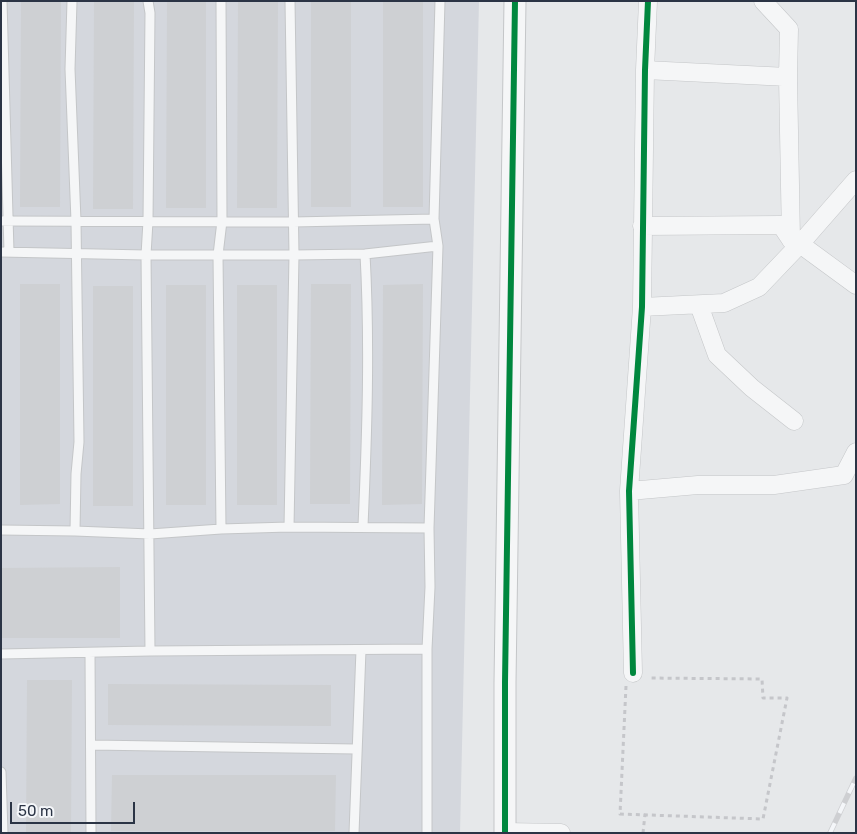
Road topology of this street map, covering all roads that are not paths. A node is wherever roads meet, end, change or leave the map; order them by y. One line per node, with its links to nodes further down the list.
1 (2, 1): 14 (lane)
2 (72, 1): 15 (lane)
3 (148, 1): 16 (lane)
4 (221, 1): 17 (lane)
5 (290, 1): 18 (lane)
6 (440, 1): 13 (lane)
7 (515, 1): 54 (street)
8 (648, 1): 10 (street)
9 (763, 1): 11 (street)
10 (645, 70): 11 (street); 19 (street)
11 (788, 77): 20 (street)
12 (856, 180): 20 (street)
13 (434, 219): 18 (lane); 21 (lane)
14 (5, 221): 15 (lane); 22 (lane)
15 (76, 221): 16 (lane); 23 (lane)
16 (148, 221): 17 (lane); 25 (lane)
17 (222, 221): 18 (lane); 26 (lane)
18 (293, 222): 27 (lane)
19 (642, 226): 20 (street); 30 (street)
20 (796, 242): 28 (street); 29 (street)
21 (438, 246): 24 (lane); 36 (lane)
22 (5, 252): 23 (lane)
23 (76, 252): 25 (lane); 39 (lane)
24 (366, 254): 27 (lane); 34 (lane)
25 (146, 255): 26 (lane); 40 (lane)
26 (218, 255): 27 (lane); 37 (lane)
27 (294, 255): 35 (lane)
28 (856, 285)
29 (699, 305): 30 (street); 31 (street)
30 (642, 307): 33 (street)
31 (794, 421)
32 (856, 452): 33 (street)
33 (629, 491): 46 (street)
34 (363, 526): 35 (lane); 36 (lane)
35 (288, 527): 37 (lane)
36 (429, 528): 41 (lane)
37 (221, 529): 40 (lane)
38 (1, 530): 39 (lane)
39 (75, 531): 40 (lane)
40 (150, 534): 43 (lane)
41 (427, 648): 42 (lane); 53 (lane)
42 (361, 650): 43 (lane); 48 (lane)
43 (150, 651): 44 (lane)
44 (90, 653): 45 (lane); 47 (lane)
45 (1, 654)
46 (633, 675)
47 (91, 745): 48 (lane); 51 (lane)
48 (356, 749): 52 (lane)
49 (1, 772): 50 (lane)
50 (3, 833)
51 (91, 833)
52 (354, 833)
53 (427, 833)
54 (505, 833): 55 (street)
55 (561, 833)

